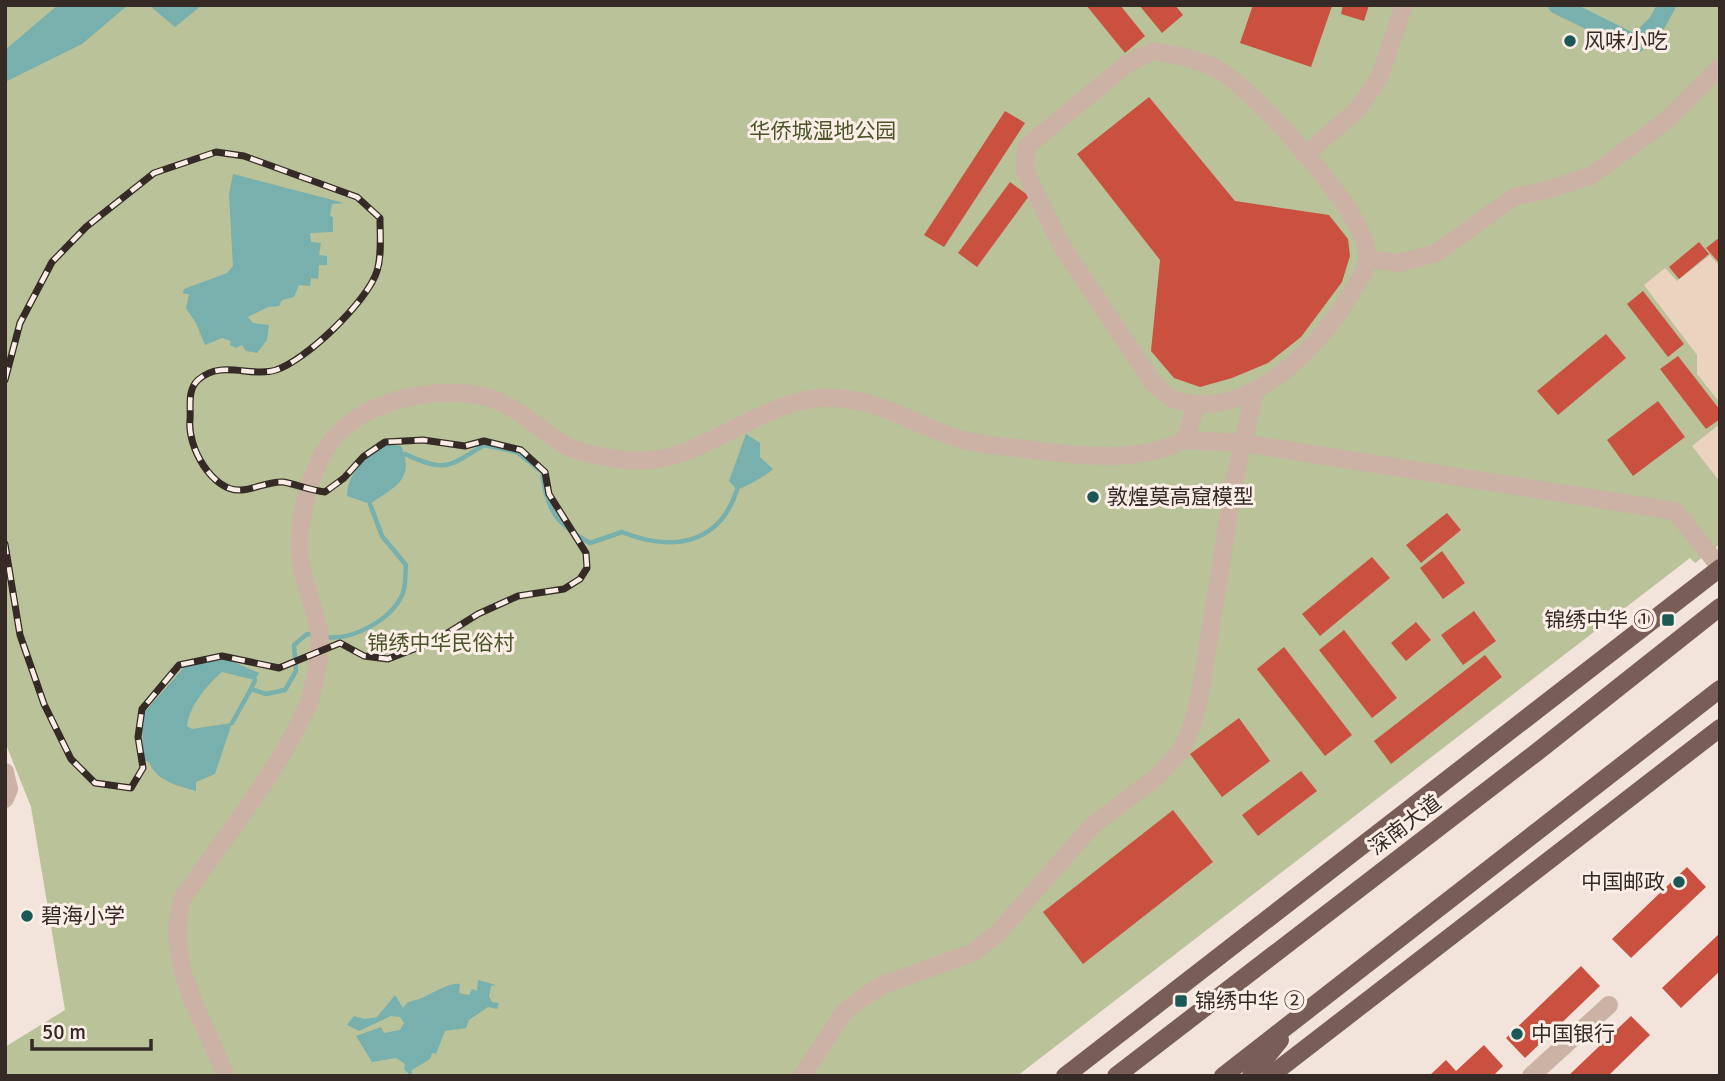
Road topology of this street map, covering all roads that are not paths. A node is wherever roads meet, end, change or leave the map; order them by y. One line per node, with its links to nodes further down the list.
1 (1404, 5): 3 (street)
2 (1720, 66): 4 (street)
3 (1306, 155): 4 (street); 6 (street)
4 (1368, 259): 5 (street)
5 (1255, 391): 6 (street); 8 (street)
6 (1197, 404): 7 (street)
7 (1185, 440): 8 (street); 20 (street)
8 (1242, 443): 9 (street); 21 (street)
9 (1720, 568): 22 (main road)
10 (1720, 607): 23 (main road, 深南大道)
11 (1720, 675): 13 (main road)
12 (1720, 689): 13 (main road)
13 (1691, 711): 18 (main road)
14 (1720, 728): 26 (main road)
15 (5, 772): 16 (street)
16 (5, 799)
17 (1609, 1005): 19 (street)
18 (1299, 1015): 24 (main road); 25 (main road)
19 (1532, 1075)
20 (226, 1076)
21 (802, 1076)
22 (1065, 1076)
23 (1116, 1076)
24 (1223, 1076)
25 (1251, 1076)
26 (1270, 1076)

